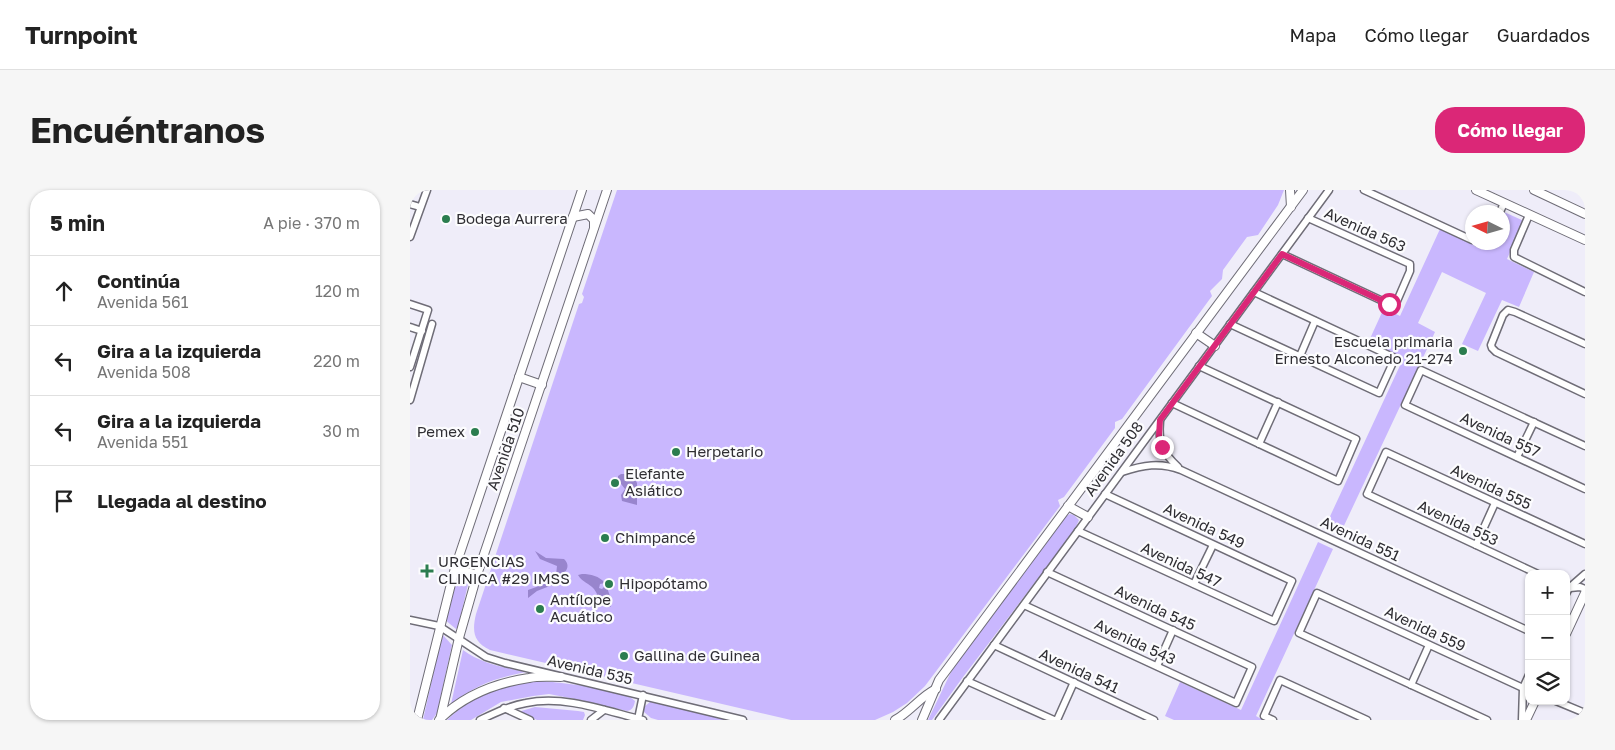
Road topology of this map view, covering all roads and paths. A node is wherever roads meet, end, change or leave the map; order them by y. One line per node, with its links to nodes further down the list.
1 (427, 190): 12 (street)
2 (582, 190): 16 (main road, Avenida 510)
3 (607, 190): 18 (main road, Avenida 510)
4 (1290, 190): 13 (main road)
5 (1303, 190): 13 (main road, Avenida 508)
6 (1329, 190): 17 (street, Avenida 508)
7 (1364, 190): 20 (street)
8 (1476, 190): 10 (main road)
9 (1534, 190): 14 (main road)
10 (1504, 203): 15 (main road)
11 (410, 204): 12 (street)
12 (420, 207): 19 (street)
13 (1291, 207): 31 (main road, Avenida 508)
14 (1585, 214)
15 (1529, 215): 21 (main road); 24 (street)
16 (573, 217): 18 (main road); 38 (main road, Avenida 510)
17 (1308, 218): 22 (street, Avenida 508); 22 (street, Avenida 563)
18 (594, 226): 39 (main road, Avenida 510)
19 (410, 236)
20 (1465, 237)
21 (1585, 240)
22 (1282, 254): 23 (street, Avenida 508)
23 (1254, 292): 26 (street); 28 (street, Avenida 508)
24 (1585, 292)
25 (410, 304): 30 (street)
26 (1316, 321): 35 (street); 35 (street)
27 (432, 324): 41 (street)
28 (1230, 324): 33 (street, Avenida 508); 35 (street)
29 (410, 327): 30 (street)
30 (422, 331): 34 (street)
31 (1196, 333): 33 (main road); 55 (main road, Avenida 508)
32 (1585, 344): 40 (street)
33 (1215, 346): 36 (street, Avenida 508)
34 (412, 355): 37 (street)
35 (1300, 356)
36 (1199, 366): 42 (street); 43 (street, Avenida 508)
37 (410, 367)
38 (519, 377): 39 (main road); 61 (main road, Avenida 510)
39 (542, 386): 65 (main road, Avenida 510)
40 (1585, 394)
41 (410, 400)
42 (1278, 402): 46 (street); 46 (street)
43 (1172, 403): 44 (street, Avenida 508); 46 (street)
44 (1160, 420): 50 (street, Avenida 551); 51 (street, Avenida 508)
45 (1534, 422): 47 (street); 49 (street); 49 (street, Avenida 557)
46 (1259, 444)
47 (1585, 446)
48 (1386, 452): 54 (street, Avenida 555); 60 (street, Avenida 553)
49 (1517, 457): 52 (street, Avenida 557)
50 (1181, 470): 51 (street, Avenida 551); 75 (street, Avenida 551)
51 (1121, 473): 53 (street, Avenida 508)
52 (1585, 488)
53 (1105, 494): 56 (street, Avenida 508); 59 (street, Avenida 549)
54 (1496, 503): 58 (street, Avenida 555); 60 (street)
55 (1068, 506): 56 (main road); 87 (main road, Avenida 508)
56 (1088, 517): 57 (street, Avenida 508)
57 (1078, 531): 63 (street, Avenida 508); 66 (street, Avenida 547)
58 (1585, 544)
59 (1213, 545): 66 (street); 72 (street, Avenida 549)
60 (1476, 545): 62 (street, Avenida 553)
61 (455, 568): 65 (main road); 74 (main road, Avenida 510)
62 (1529, 570)
63 (1047, 572): 70 (street, Avenida 508); 76 (street, Avenida 545)
64 (1585, 574): 67 (street)
65 (478, 575): 77 (main road, Avenida 510)
66 (1194, 584): 72 (street, Avenida 547)
67 (1570, 587)
68 (1570, 589): 69 (street)
69 (1585, 591): 73 (main road)
70 (1024, 605): 78 (street, Avenida 508); 80 (street, Avenida 543)
71 (410, 620): 74 (street, Avenida 535)
72 (1274, 621)
73 (1570, 625)
74 (439, 626): 77 (street, Avenida 535); 98 (main road, Avenida 510)
75 (1525, 628)
76 (1173, 630): 80 (street); 90 (street, Avenida 545)
77 (459, 638): 81 (street, Avenida 535); 96 (main road, Avenida 510)
78 (994, 645): 82 (street, Avenida 508); 83 (street, Avenida 541)
79 (1429, 645): 85 (street); 85 (street, Avenida 559); 86 (street, Avenida 559)
80 (1157, 666): 90 (street, Avenida 543)
81 (561, 677): 89 (street, Avenida 535); 96 (main road)
82 (967, 681): 105 (street, Avenida 508); 106 (street)
83 (1074, 682): 106 (street); 107 (street, Avenida 541)
84 (1525, 684): 86 (street)
85 (1411, 685): 110 (street)
86 (1523, 688): 88 (street); 111 (street)
87 (936, 689): 103 (main road); 104 (main road, Avenida 508)
88 (1525, 691)
89 (643, 695): 97 (street); 102 (street, Avenida 535)
90 (1235, 702)
91 (1533, 705): 112 (main road)
92 (1566, 705): 95 (street)
93 (504, 708): 94 (street); 99 (street); 100 (street)
94 (604, 710): 97 (street); 101 (street)
95 (1585, 713)
96 (439, 719)
97 (640, 719)
98 (417, 720)
99 (480, 720)
100 (530, 720)
101 (591, 720)
102 (743, 720)
103 (895, 720)
104 (922, 720)
105 (940, 720)
106 (1055, 720)
107 (1154, 720)
108 (1273, 720): 109 (street)
109 (1367, 720)
110 (1487, 720)
111 (1522, 720)
112 (1526, 720)

